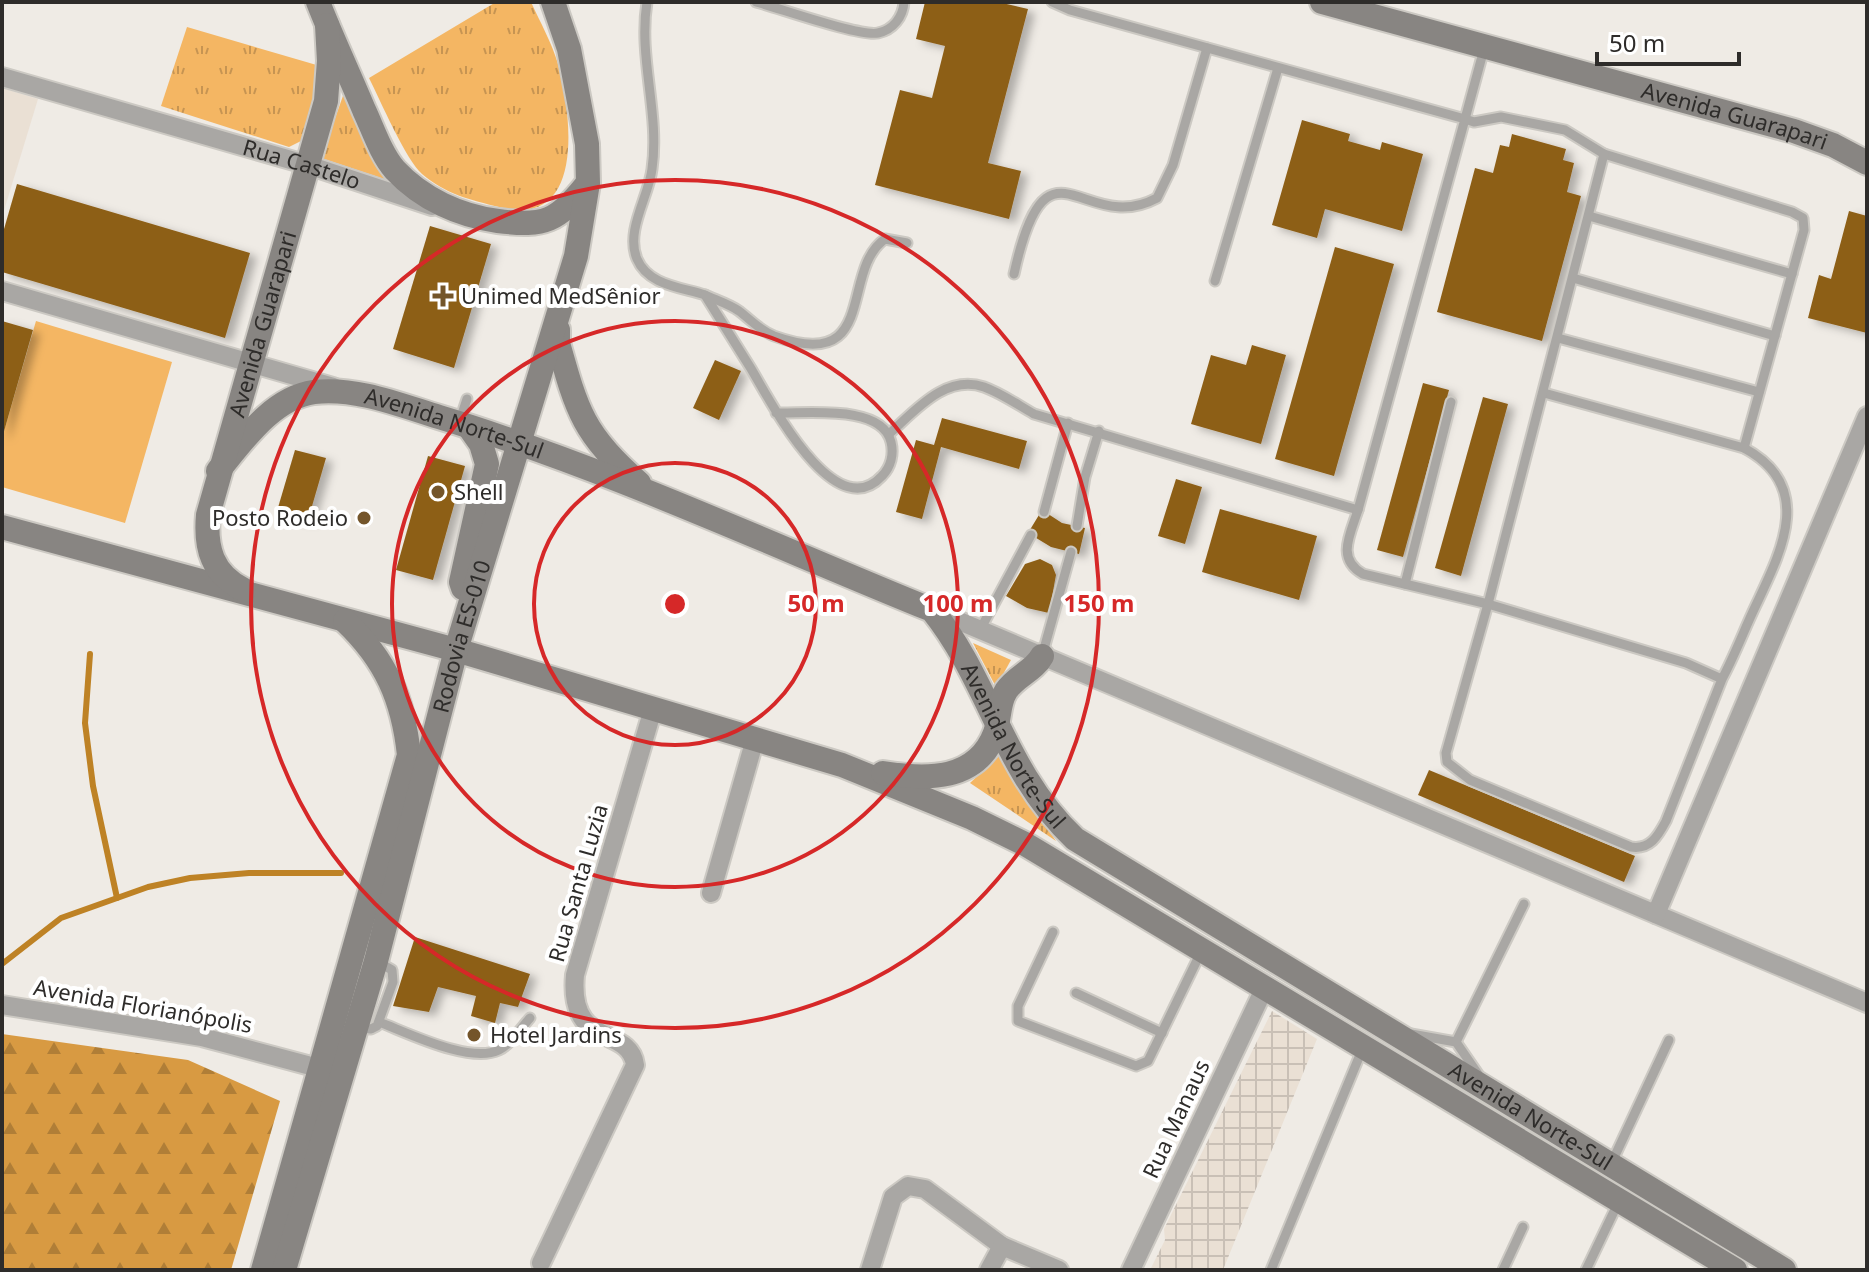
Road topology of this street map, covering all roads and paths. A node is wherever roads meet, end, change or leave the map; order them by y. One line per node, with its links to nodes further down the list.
1 (553, 2): 16 (main road, Rodovia ES-010)
2 (647, 2): 25 (lane)
3 (756, 2): 4 (lane)
4 (904, 2)
5 (1052, 2): 9 (lane)
6 (1322, 2): 8 (main road, Avenida Guarapari)
7 (322, 13): 15 (main road, Avenida Guarapari); 17 (main road, Avenida Guarapari)
8 (1484, 47): 12 (lane); 14 (main road, Avenida Guarapari)
9 (1207, 48): 10 (lane); 20 (lane)
10 (1278, 68): 12 (lane); 23 (lane)
11 (2, 77): 15 (street, Rua Castelo)
12 (1465, 119): 13 (lane); 45 (lane)
13 (1604, 154): 18 (lane); 21 (lane)
14 (1867, 163)
15 (308, 165): 17 (street, Rua Castelo); 29 (main road, Avenida Guarapari)
16 (588, 183): 17 (main road, Rua Castelo); 26 (main road, Rodovia ES-010)
17 (462, 215)
18 (1589, 216): 21 (lane); 22 (lane)
19 (907, 243): 25 (lane)
20 (1014, 274)
21 (1792, 274): 27 (lane)
22 (1573, 278): 27 (lane); 28 (lane)
23 (1215, 281)
24 (2, 291): 29 (street)
25 (705, 295): 35 (lane)
26 (558, 317): 41 (main road, Rodovia ES-010); 44 (main road)
27 (1775, 336): 30 (lane)
28 (1558, 338): 30 (lane); 31 (lane)
29 (248, 365): 32 (street); 43 (main road, Avenida Guarapari)
30 (1759, 392): 42 (lane)
31 (1544, 393): 42 (lane); 54 (lane)
32 (379, 399): 38 (main road, Avenida Norte-Sul); 43 (main road, Avenida Norte-Sul)
33 (467, 399): 38 (lane)
34 (1451, 402): 51 (lane)
35 (776, 413): 40 (lane); 40 (lane)
36 (1867, 416): 67 (street)
37 (1068, 423): 39 (lane); 40 (lane); 46 (lane)
38 (464, 425): 41 (main road, Avenida Norte-Sul); 53 (main road)
39 (1099, 431): 45 (lane); 47 (lane)
40 (889, 434)
41 (520, 443): 44 (main road, Avenida Norte-Sul); 53 (main road, Rodovia ES-010)
42 (1744, 448): 60 (lane)
43 (218, 471): 52 (main road, Avenida Guarapari)
44 (656, 498): 55 (main road, Avenida Norte-Sul)
45 (1358, 510): 51 (lane)
46 (1044, 512)
47 (1077, 526)
48 (2, 527): 52 (main road)
49 (1031, 535): 57 (lane)
50 (1071, 552): 59 (lane)
51 (1405, 584): 54 (lane)
52 (260, 598): 56 (main road)
53 (469, 604): 58 (main road, Rodovia ES-010)
54 (1488, 604): 60 (lane); 60 (lane)
55 (932, 610): 57 (street); 62 (main road, Avenida Norte-Sul)
56 (344, 620): 58 (main road); 81 (main road, Rodovia ES-010)
57 (980, 630): 59 (street)
58 (456, 650): 61 (main road, Avenida Norte-Sul); 75 (main road, Rodovia ES-010)
59 (1042, 656): 62 (main road); 67 (street)
60 (1722, 679)
61 (653, 709): 63 (main road, Avenida Norte-Sul); 87 (street, Rua Santa Luzia)
62 (996, 728): 64 (main road); 76 (main road, Avenida Norte-Sul)
63 (755, 739): 64 (main road, Avenida Norte-Sul); 65 (street)
64 (842, 765): 69 (main road, Avenida Norte-Sul)
65 (711, 893)
66 (1524, 904): 79 (lane)
67 (1656, 914): 72 (street)
68 (1053, 932): 77 (lane)
69 (1201, 951): 70 (main road, Avenida Norte-Sul); 77 (lane)
70 (1264, 989): 80 (main road, Avenida Norte-Sul); 93 (street, Rua Manaus)
71 (1076, 993): 77 (lane)
72 (1867, 1003)
73 (2, 1005): 81 (street, Avenida Florianópolis)
74 (530, 1018): 75 (lane)
75 (368, 1024): 89 (main road, Rodovia ES-010)
76 (1392, 1031): 79 (lane); 82 (main road, Avenida Norte-Sul)
77 (1162, 1033)
78 (1669, 1040): 83 (lane)
79 (1456, 1042): 82 (lane)
80 (1363, 1047): 84 (main road, Avenida Norte-Sul); 94 (lane)
81 (322, 1069): 88 (main road, Rodovia ES-010)
82 (1489, 1090): 83 (main road, Avenida Norte-Sul)
83 (1611, 1165): 98 (main road, Avenida Norte-Sul)
84 (1619, 1201): 96 (lane); 97 (main road, Avenida Norte-Sul)
85 (1523, 1227): 95 (lane)
86 (1002, 1246): 90 (street); 91 (street); 92 (street)
87 (541, 1263)
88 (263, 1270)
89 (284, 1270)
90 (870, 1270)
91 (989, 1270)
92 (1059, 1270)
93 (1131, 1270)
94 (1271, 1270)
95 (1503, 1270)
96 (1586, 1270)
97 (1735, 1270)
98 (1784, 1270)

